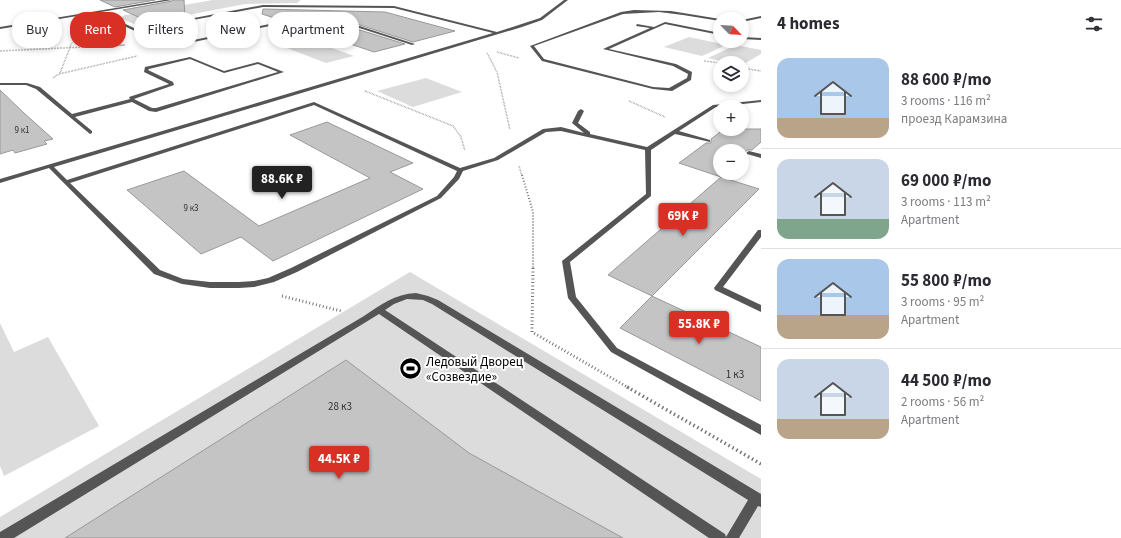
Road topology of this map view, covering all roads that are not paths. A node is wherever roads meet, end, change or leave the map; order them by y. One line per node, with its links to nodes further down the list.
1 (170, 0): 3 (street)
2 (566, 0): 14 (street)
3 (99, 12)
4 (70, 17): 12 (street)
5 (198, 18): 14 (street)
6 (607, 18): 8 (street); 9 (street); 13 (street)
7 (761, 18): 10 (street)
8 (713, 19)
9 (613, 20)
10 (749, 20)
11 (637, 24): 13 (street)
12 (0, 28)
13 (654, 28): 15 (street)
14 (497, 33): 32 (street)
15 (713, 33)
16 (749, 38): 17 (street)
17 (761, 39)
18 (198, 40): 19 (street)
19 (413, 44)
20 (0, 84): 24 (street)
21 (133, 100): 21 (street); 24 (street)
22 (761, 101): 26 (street)
23 (581, 111): 27 (street)
24 (72, 116): 25 (street)
25 (90, 132)
26 (675, 132): 28 (street); 29 (street)
27 (592, 136): 29 (street); 33 (street)
28 (708, 141)
29 (648, 149): 39 (street)
30 (749, 153): 31 (street)
31 (761, 156)
32 (50, 166): 34 (street); 35 (street)
33 (460, 170): 35 (street); 35 (street)
34 (0, 181)
35 (66, 182)
36 (761, 232): 37 (street)
37 (761, 309)
38 (379, 310): 40 (street); 41 (street); 42 (street)
39 (761, 430)
40 (758, 499): 43 (street)
41 (2, 538)
42 (720, 538)
43 (732, 538)

